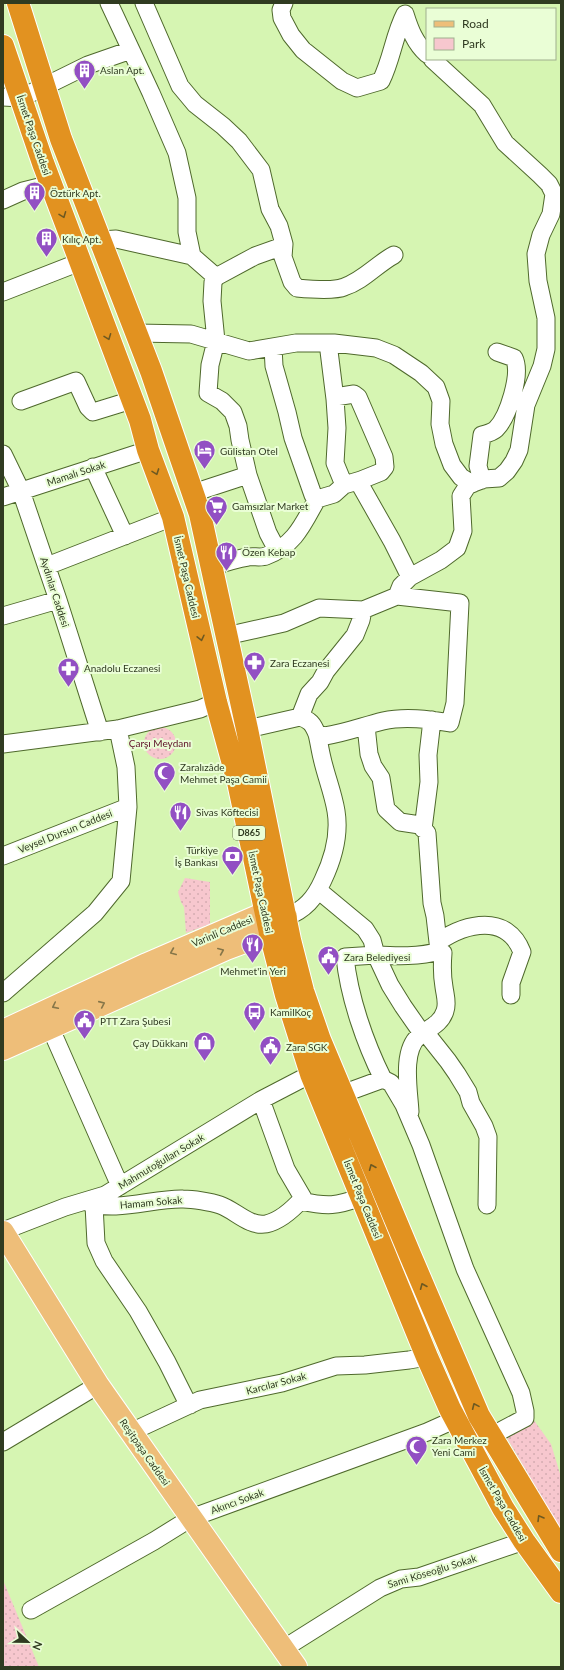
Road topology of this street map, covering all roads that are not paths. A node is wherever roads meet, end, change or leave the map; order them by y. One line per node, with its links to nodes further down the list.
1 (18, 3): 9 (highway, İsmet Paşa Caddesi / D865)
2 (109, 3): 6 (street)
3 (144, 3): 14 (street)
4 (284, 3): 7 (street)
5 (3, 46): 10 (highway, İsmet Paşa Caddesi / D865)
6 (130, 50): 9 (street); 16 (street)
7 (426, 53)
8 (433, 60): 32 (street)
9 (45, 87): 10 (street); 13 (highway, İsmet Paşa Caddesi / D865)
10 (12, 98): 11 (highway, İsmet Paşa Caddesi / D865)
11 (51, 184): 12 (street); 17 (highway, İsmet Paşa Caddesi / D865, one-way to 17)
12 (3, 200)
13 (101, 240): 16 (street); 20 (highway, İsmet Paşa Caddesi / D865)
14 (284, 246): 15 (street); 18 (street)
15 (394, 255)
16 (192, 256): 18 (street)
17 (80, 262): 19 (street); 26 (highway, İsmet Paşa Caddesi / D865, one-way to 26)
18 (216, 277): 21 (street)
19 (3, 292)
20 (136, 333): 21 (street); 35 (highway, İsmet Paşa Caddesi / D865)
21 (216, 342): 23 (street); 31 (street)
22 (328, 343): 23 (street); 25 (street); 32 (street)
23 (273, 347): 37 (street)
24 (497, 352): 32 (street)
25 (335, 398): 33 (street); 33 (street)
26 (132, 400): 27 (street); 28 (highway, İsmet Paşa Caddesi / D865)
27 (21, 401)
28 (148, 450): 30 (street, Mamalı Sokak); 38 (highway, İsmet Paşa Caddesi / D865, one-way to 38)
29 (3, 454): 34 (street, Aydınlar Caddesi)
30 (93, 467): 34 (street, Mamalı Sokak); 39 (street)
31 (248, 475): 35 (street); 40 (street)
32 (477, 482): 43 (street)
33 (351, 483): 37 (street); 43 (street)
34 (21, 491): 36 (street, Mamalı Sokak); 41 (street, Aydınlar Caddesi)
35 (193, 494): 42 (highway, İsmet Paşa Caddesi / D865)
36 (3, 497)
37 (317, 499): 40 (street)
38 (173, 517): 39 (street); 49 (highway, İsmet Paşa Caddesi / D865, one-way to 49)
39 (125, 536): 41 (street)
40 (277, 550): 42 (street)
41 (47, 566): 45 (street, Aydınlar Caddesi)
42 (212, 567): 48 (highway, İsmet Paşa Caddesi / D865)
43 (410, 577): 44 (street)
44 (397, 596): 46 (street); 51 (street)
45 (58, 600): 47 (street); 55 (street, Aydınlar Caddesi)
46 (363, 610): 48 (street); 50 (street)
47 (3, 616)
48 (226, 636): 54 (highway, İsmet Paşa Caddesi / D865)
49 (216, 702): 53 (street); 62 (highway, İsmet Paşa Caddesi / D865)
50 (300, 717): 54 (street); 56 (street)
51 (432, 720): 52 (street); 59 (street)
52 (366, 726): 56 (street); 59 (street)
53 (118, 729): 55 (street); 58 (street)
54 (247, 729): 62 (highway, İsmet Paşa Caddesi / D865)
55 (100, 732): 57 (street)
56 (317, 734): 61 (street)
57 (3, 744)
58 (128, 807): 60 (street, Veysel Dursun Caddesi); 65 (street)
59 (423, 829): 63 (street)
60 (3, 856)
61 (318, 890): 62 (street); 64 (street)
62 (274, 921): 67 (main road, Varinli Caddesi, one-way to 62); 68 (main road, Varinli Caddesi, one-way to 68); 71 (highway, İsmet Paşa Caddesi / D865); 73 (highway, İsmet Paşa Caddesi / D865)
63 (438, 946): 64 (street); 66 (street); 69 (street)
64 (376, 955): 69 (street); 72 (street)
65 (3, 993)
66 (511, 995)
67 (50, 1027): 70 (main road, Varinli Caddesi); 76 (street)
68 (3, 1031)
69 (424, 1033): 75 (street); 80 (street)
70 (3, 1049)
71 (311, 1074): 74 (street, Mahmutoğulları Sokak); 77 (highway, İsmet Paşa Caddesi / D865)
72 (382, 1079): 73 (street); 75 (street)
73 (342, 1094): 87 (highway, İsmet Paşa Caddesi / D865, one-way to 73)
74 (261, 1100): 76 (street, Mahmutoğulları Sokak); 78 (street)
75 (410, 1120): 87 (street)
76 (120, 1186): 79 (street, Mahmutoğulları Sokak)
77 (362, 1197): 78 (street); 82 (highway, İsmet Paşa Caddesi / D865)
78 (301, 1200): 79 (street, Hamam Sokak)
79 (89, 1203): 81 (street, Mahmutoğulları Sokak); 84 (street)
80 (487, 1205)
81 (3, 1232): 83 (main road, Reşitpaşa Caddesi)
82 (427, 1357): 84 (street, Karcılar Sokak); 85 (highway, İsmet Paşa Caddesi / D865)
83 (98, 1385): 86 (main road, Reşitpaşa Caddesi); 88 (street)
84 (190, 1405): 86 (street, Karcılar Sokak)
85 (456, 1420): 89 (street, Akıncı Sokak); 90 (highway, İsmet Paşa Caddesi / D865)
86 (131, 1432): 89 (main road, Reşitpaşa Caddesi)
87 (491, 1436): 91 (highway, İsmet Paşa Caddesi / D865, one-way to 87)
88 (3, 1442)
89 (191, 1518): 93 (street, Akıncı Sokak); 94 (main road, Reşitpaşa Caddesi)
90 (524, 1541): 92 (highway, İsmet Paşa Caddesi / D865); 94 (street, Sami Köseoğlu Sokak)
91 (561, 1551)
92 (561, 1592)
93 (31, 1610)
94 (283, 1648): 95 (main road, Reşitpaşa Caddesi)
95 (296, 1667)

